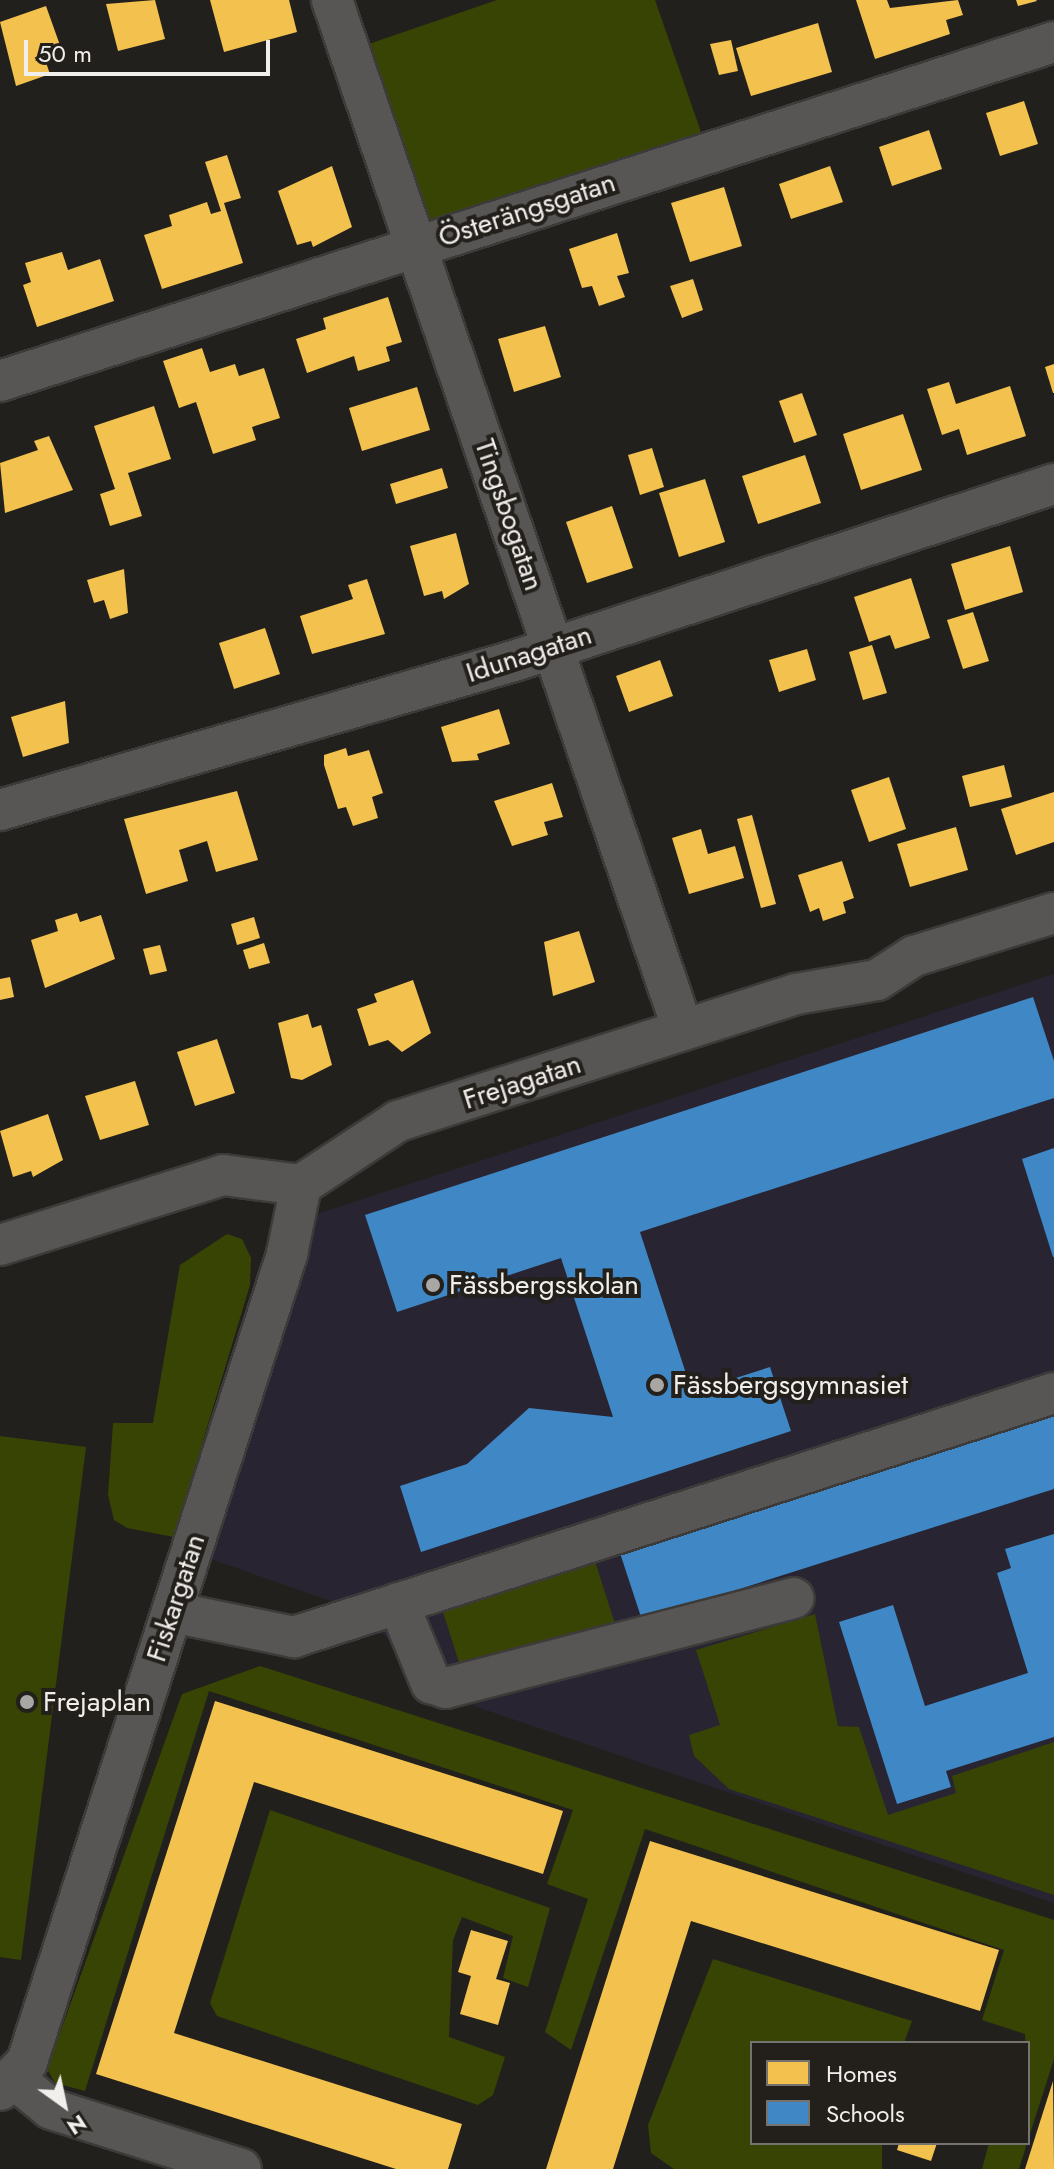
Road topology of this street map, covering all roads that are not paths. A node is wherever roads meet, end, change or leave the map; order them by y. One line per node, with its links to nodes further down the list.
1 (332, 0): 3 (street, Tingsbogatan)
2 (1054, 42): 3 (street, Österängsgatan)
3 (417, 245): 4 (street, Österängsgatan); 6 (street, Tingsbogatan)
4 (0, 381)
5 (1054, 484): 6 (street, Idunagatan)
6 (554, 646): 7 (street, Idunagatan); 9 (street, Tingsbogatan)
7 (0, 810)
8 (1054, 913): 9 (street, Frejagatan)
9 (683, 1030): 10 (street, Frejagatan)
10 (301, 1185): 11 (street); 15 (street, Fiskargatan)
11 (0, 1245)
12 (1054, 1393): 14 (street)
13 (794, 1598): 14 (street)
14 (398, 1603): 15 (street)
15 (172, 1612): 16 (street, Fiskargatan)
16 (8, 2085): 17 (street)
17 (241, 2169)

